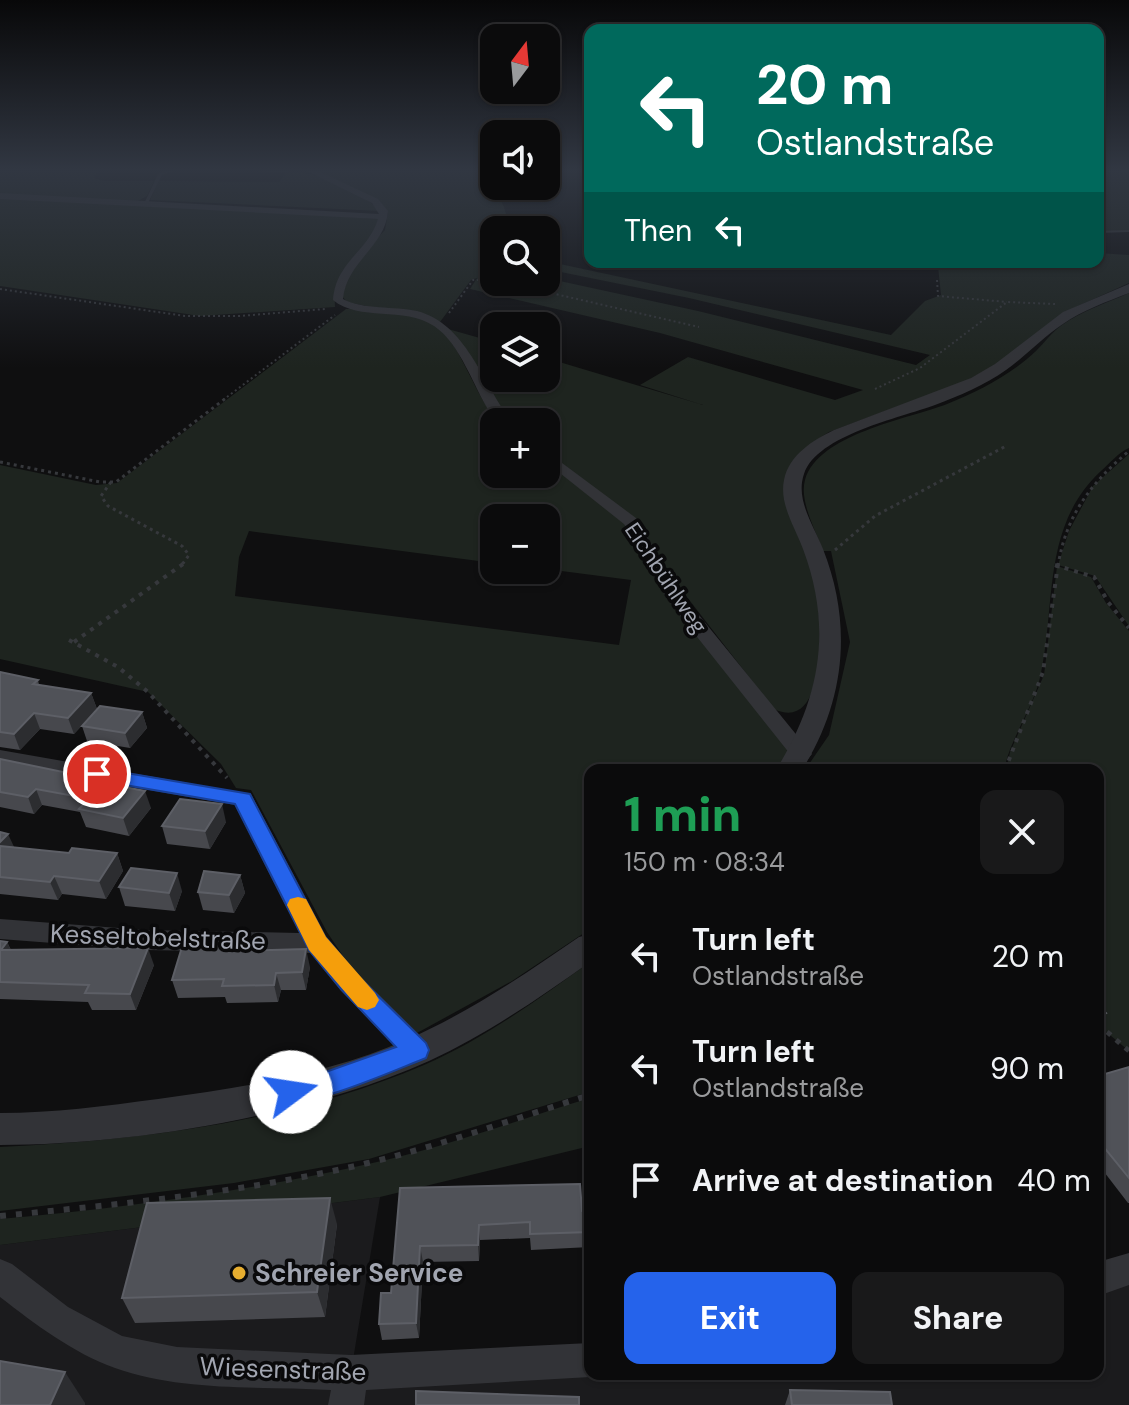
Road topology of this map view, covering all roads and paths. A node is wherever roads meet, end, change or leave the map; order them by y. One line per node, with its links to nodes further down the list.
1 (376, 237): 8 (street)
2 (936, 268): 7 (path)
3 (480, 280): 10 (path)
4 (1129, 288): 9 (street)
5 (0, 289): 8 (path)
6 (560, 295): 11 (path)
7 (1007, 302): 9 (path); 12 (path)
8 (347, 305): 10 (street); 18 (path)
9 (1089, 306): 19 (street)
10 (440, 324): 13 (street)
11 (699, 327)
12 (875, 389)
13 (491, 408)
14 (1006, 446): 19 (path)
15 (1129, 451): 20 (path)
16 (0, 462): 18 (path)
17 (560, 466): 23 (street, Eichbühlweg)
18 (111, 482): 25 (path)
19 (818, 565): 23 (street)
20 (1055, 565): 21 (path); 24 (path)
21 (1129, 628)
22 (0, 757): 25 (street)
23 (795, 762)
24 (1006, 764)
25 (243, 799): 27 (street)
26 (0, 929): 27 (street, Kesseltobelstraße)
27 (317, 943): 30 (street)
28 (584, 950): 30 (street)
29 (1104, 1029): 31 (path)
30 (417, 1050): 33 (street)
31 (1129, 1051)
32 (584, 1097): 34 (path)
33 (0, 1129)
34 (0, 1216)
35 (1129, 1269): 37 (street)
36 (0, 1276): 39 (street, Wiesenstraße)
37 (1104, 1277)
38 (584, 1361): 39 (street, Wiesenstraße)
39 (348, 1389)

